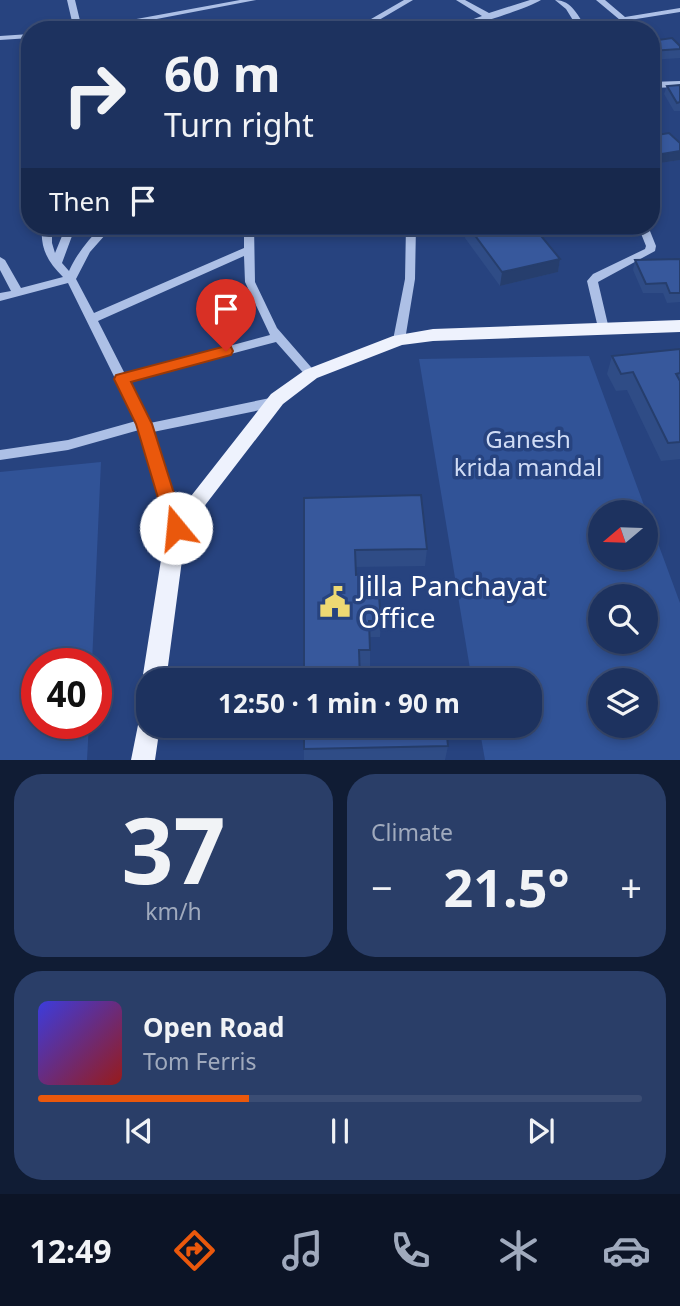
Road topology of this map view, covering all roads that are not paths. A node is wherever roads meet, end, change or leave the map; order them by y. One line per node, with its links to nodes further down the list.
1 (71, 0): 11 (street)
2 (252, 0): 12 (street)
3 (409, 0): 13 (street)
4 (460, 0): 9 (street)
5 (537, 0): 9 (street)
6 (559, 0): 15 (street)
7 (600, 0): 10 (street)
8 (680, 10): 10 (street)
9 (491, 17): 14 (street)
10 (624, 19): 16 (street)
11 (76, 21)
12 (135, 21)
13 (372, 21)
14 (477, 21)
15 (578, 21)
16 (626, 21)
17 (21, 37): 18 (street)
18 (0, 38)
19 (680, 84): 20 (street)
20 (660, 85)
21 (46, 235): 29 (street)
22 (67, 235): 29 (street)
23 (98, 235): 30 (street)
24 (249, 235): 27 (street)
25 (411, 235): 37 (street)
26 (647, 235): 35 (street)
27 (249, 250): 33 (street); 36 (street)
28 (0, 260): 31 (street)
29 (55, 264): 30 (street)
30 (71, 279): 31 (street); 33 (street)
31 (17, 292): 32 (street)
32 (0, 297)
33 (91, 319): 39 (street)
34 (680, 326): 35 (main road)
35 (603, 328): 37 (main road)
36 (278, 337): 38 (street); 39 (street)
37 (399, 340): 38 (main road)
38 (311, 374): 40 (main road)
39 (122, 379): 41 (street)
40 (275, 402): 41 (street); 43 (main road)
41 (145, 426): 42 (street); 43 (street)
42 (0, 455)
43 (176, 528): 44 (main road)
44 (156, 668)
45 (146, 738): 46 (main road)
46 (143, 760)

